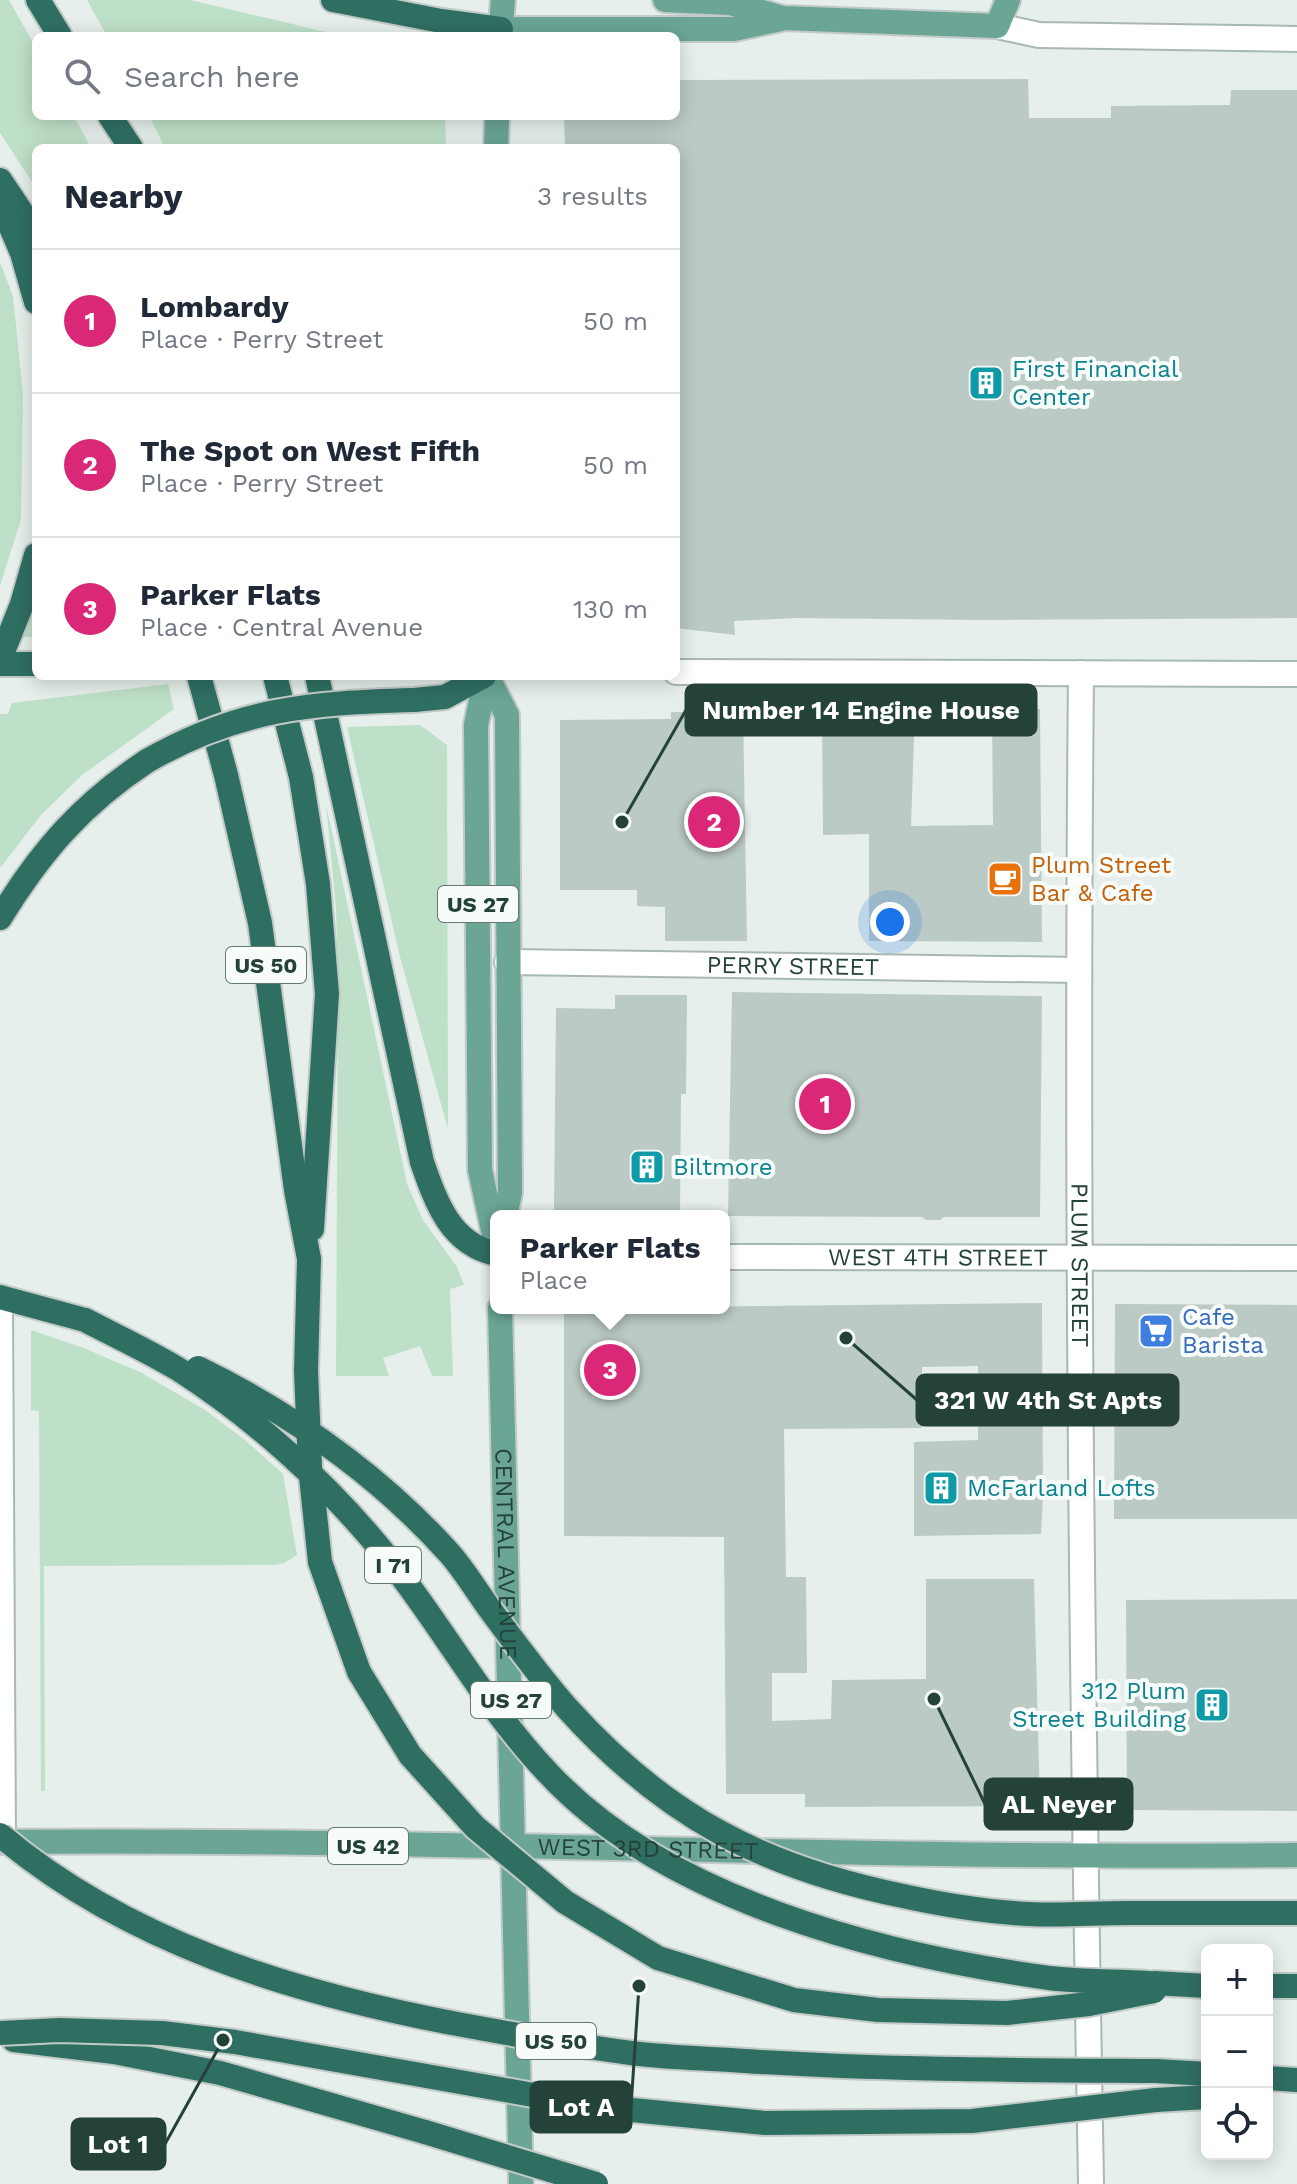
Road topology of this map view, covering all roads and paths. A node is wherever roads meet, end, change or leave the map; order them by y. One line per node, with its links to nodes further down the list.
1 (38, 0): 8 (highway)
2 (333, 0): 9 (highway)
3 (503, 0): 9 (main road)
4 (665, 0): 6 (main road)
5 (1008, 0): 7 (main road)
6 (783, 18): 7 (main road); 9 (main road)
7 (997, 26): 10 (street)
8 (58, 32)
9 (500, 32)
10 (1297, 39)
11 (99, 120): 14 (highway)
12 (113, 120): 15 (highway)
13 (497, 120): 16 (main road)
14 (109, 144)
15 (128, 144)
16 (496, 144)
17 (0, 180): 19 (highway)
18 (0, 202): 20 (highway)
19 (32, 228)
20 (32, 288)
21 (32, 569): 22 (highway)
22 (0, 662): 23 (highway)
23 (32, 664)
24 (680, 672): 25 (street)
25 (1081, 673): 26 (street); 35 (street, PLUM STREET)
26 (1297, 674)
27 (200, 680): 42 (highway, US 50)
28 (276, 680): 42 (highway)
29 (318, 680): 38 (highway)
30 (478, 680): 33 (highway, bridge)
31 (485, 680): 37 (main road, US 27)
32 (488, 680): 34 (main road, US 27)
33 (0, 918)
34 (507, 962): 35 (street, PERRY STREET); 36 (main road, US 27)
35 (1079, 970): 40 (street, PLUM STREET)
36 (506, 1210)
37 (490, 1216)
38 (490, 1252)
39 (730, 1257): 40 (street, WEST 4TH STREET)
40 (1081, 1258): 41 (street, WEST 4TH STREET); 50 (street, PLUM STREET)
41 (1297, 1258)
42 (309, 1259): 55 (highway, US 50, bridge)
43 (0, 1297): 46 (highway, I 71)
44 (0, 1310): 47 (street)
45 (500, 1314): 48 (main road, CENTRAL AVENUE / US 27)
46 (85, 1320): 51 (highway, bridge); 55 (highway, I 71, bridge)
47 (1, 1840): 48 (main road, WEST 3RD STREET / US 42); 58 (highway, US 50, bridge)
48 (513, 1847): 50 (main road, WEST 3RD STREET); 64 (main road, CENTRAL AVENUE / US 27)
49 (1297, 1855): 50 (main road, WEST 3RD STREET)
50 (1085, 1857): 66 (street, PLUM STREET)
51 (1297, 1913)
52 (1200, 1986): 55 (highway, I 71)
53 (1273, 1986): 54 (highway)
54 (1297, 1986)
55 (1154, 1987)
56 (0, 2033): 63 (highway, bridge)
57 (0, 2039): 65 (highway, bridge)
58 (1201, 2074)
59 (1273, 2078): 60 (highway)
60 (1297, 2080)
61 (1297, 2092): 62 (highway)
62 (1273, 2093)
63 (1201, 2097)
64 (521, 2184)
65 (596, 2184)
66 (1091, 2184)

